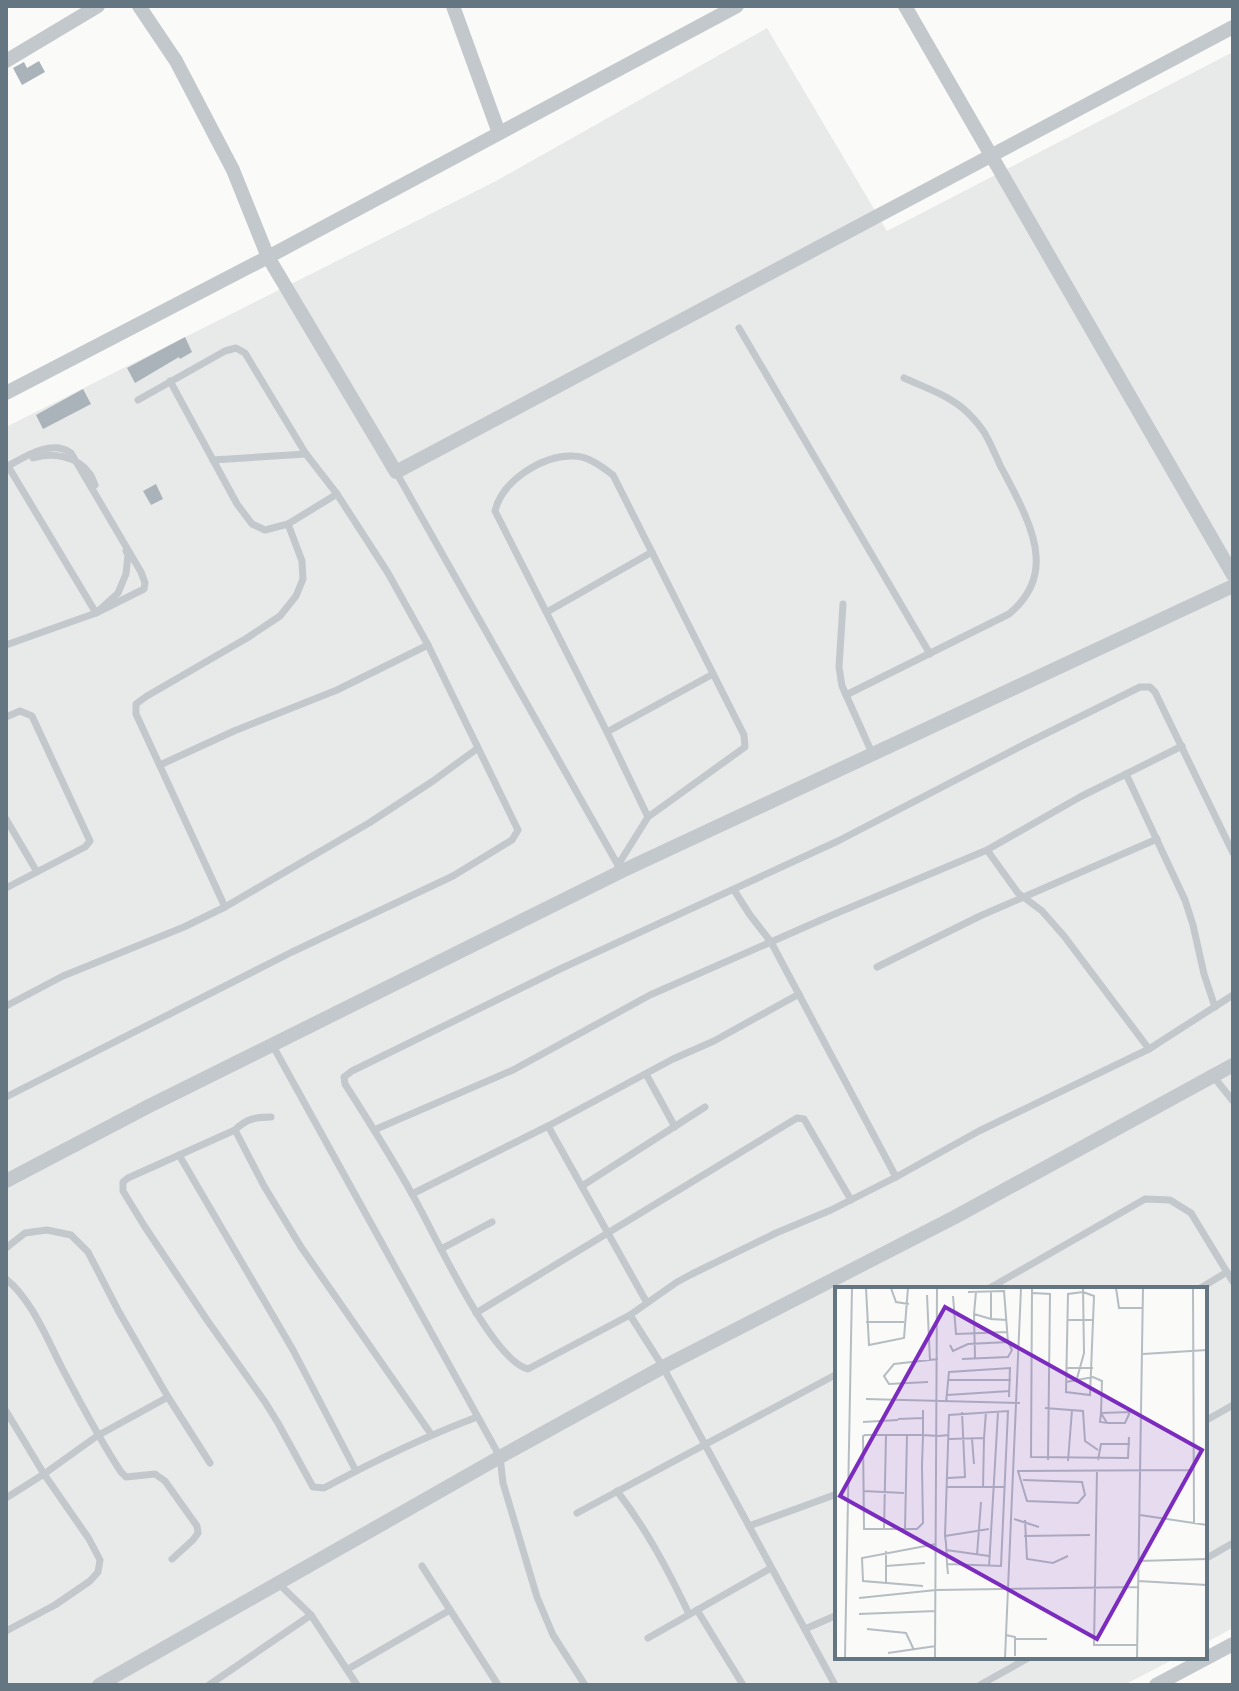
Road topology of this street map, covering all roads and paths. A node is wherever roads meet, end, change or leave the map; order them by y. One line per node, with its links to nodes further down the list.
1 (98, 6): 7 (street)
2 (139, 6): 10 (street)
3 (453, 6): 8 (street)
4 (905, 6): 9 (street)
5 (734, 7): 8 (street)
6 (1233, 27): 9 (street)
7 (6, 61)
8 (499, 133): 10 (street)
9 (991, 155): 19 (street); 23 (street)
10 (268, 257): 14 (street); 19 (street)
11 (739, 328): 30 (lane)
12 (904, 378): 30 (lane)
13 (170, 381): 15 (lane); 16 (lane); 17 (lane)
14 (6, 393)
15 (138, 400)
16 (306, 454): 17 (lane); 20 (lane)
17 (213, 460): 21 (lane)
18 (7, 466): 27 (lane); 27 (lane); 27 (lane)
19 (396, 472): 45 (lane)
20 (337, 494): 21 (lane); 29 (lane)
21 (288, 524): 38 (lane)
22 (652, 552): 26 (lane); 26 (lane); 31 (lane)
23 (1233, 575)
24 (1233, 586): 37 (street)
25 (843, 604): 32 (lane)
26 (547, 612): 34 (lane)
27 (96, 613): 28 (lane)
28 (6, 645)
29 (428, 645): 36 (lane); 38 (lane)
30 (930, 654): 32 (lane)
31 (713, 674): 34 (lane); 40 (lane)
32 (846, 695): 37 (lane)
33 (6, 717): 46 (lane)
34 (607, 732): 40 (lane)
35 (1182, 746): 39 (lane); 44 (lane); 48 (lane)
36 (478, 748): 50 (lane); 62 (lane)
37 (872, 753): 45 (street)
38 (160, 765): 50 (lane)
39 (1126, 774): 42 (lane); 43 (lane)
40 (648, 817): 45 (lane)
41 (7, 821): 46 (lane)
42 (1157, 839): 49 (lane); 56 (lane)
43 (987, 850): 49 (lane); 51 (lane)
44 (1233, 853)
45 (620, 868): 57 (street)
46 (37, 872): 47 (lane)
47 (6, 888)
48 (734, 890): 51 (lane); 69 (lane)
49 (1024, 898): 52 (lane); 58 (lane)
50 (225, 907): 55 (lane)
51 (771, 942): 53 (lane); 69 (lane)
52 (877, 967)
53 (799, 994): 60 (lane); 71 (lane)
54 (1233, 995): 56 (lane)
55 (6, 1006)
56 (1215, 1007): 58 (lane)
57 (273, 1046): 72 (street); 93 (lane)
58 (1149, 1049): 71 (lane)
59 (1233, 1065): 61 (street)
60 (646, 1074): 66 (lane); 67 (lane)
61 (1213, 1076): 63 (lane); 88 (street)
62 (6, 1097)
63 (1233, 1101)
64 (705, 1107): 67 (lane)
65 (271, 1117): 68 (lane)
66 (548, 1126): 73 (lane); 74 (lane)
67 (675, 1127): 73 (lane)
68 (235, 1130): 70 (lane); 95 (lane)
69 (374, 1130): 74 (lane)
70 (179, 1155): 100 (lane); 100 (lane)
71 (896, 1177): 75 (lane)
72 (6, 1181)
73 (582, 1186): 77 (lane)
74 (412, 1194): 79 (lane)
75 (851, 1200): 77 (lane); 85 (lane)
76 (492, 1222): 79 (lane)
77 (607, 1232): 85 (lane); 86 (lane)
78 (6, 1248): 90 (lane)
79 (441, 1249): 86 (lane)
80 (1227, 1272): 82 (lane); 83 (lane); 84 (lane)
81 (6, 1279): 96 (lane)
82 (1233, 1282)
83 (991, 1287)
84 (1202, 1287)
85 (647, 1303): 87 (lane)
86 (476, 1313): 87 (lane)
87 (630, 1315): 88 (lane)
88 (663, 1367): 97 (lane); 98 (street)
89 (835, 1375): 97 (lane)
90 (168, 1397): 96 (lane); 99 (lane)
91 (1233, 1405): 94 (lane)
92 (6, 1411): 101 (lane)
93 (477, 1417): 95 (lane); 98 (lane)
94 (1207, 1420)
95 (431, 1434): 100 (lane)
96 (97, 1436): 101 (lane); 109 (lane)
97 (705, 1445): 102 (lane); 106 (lane)
98 (500, 1457): 112 (street); 129 (lane)
99 (210, 1463)
100 (356, 1471)
101 (44, 1474): 104 (lane); 118 (lane)
102 (617, 1491): 105 (lane); 114 (lane)
103 (835, 1495): 106 (lane)
104 (6, 1498)
105 (577, 1513)
106 (749, 1526): 111 (lane)
107 (1233, 1543): 108 (lane)
108 (1207, 1558)
109 (172, 1559)
110 (422, 1566): 113 (lane)
111 (771, 1568): 114 (lane); 117 (lane)
112 (277, 1583): 115 (lane); 125 (street)
113 (450, 1610): 124 (lane); 128 (lane)
114 (693, 1612): 119 (lane); 130 (lane)
115 (311, 1615): 124 (lane); 126 (lane)
116 (835, 1616): 117 (lane)
117 (805, 1629): 131 (lane)
118 (6, 1631)
119 (648, 1638)
120 (1233, 1644): 121 (street)
121 (1207, 1658)
122 (1026, 1659): 132 (lane)
123 (1205, 1659): 133 (street)
124 (348, 1669): 127 (lane)
125 (99, 1685)
126 (209, 1685)
127 (357, 1685)
128 (498, 1685)
129 (585, 1685)
130 (743, 1685)
131 (835, 1685)
132 (980, 1685)
133 (1156, 1685)

